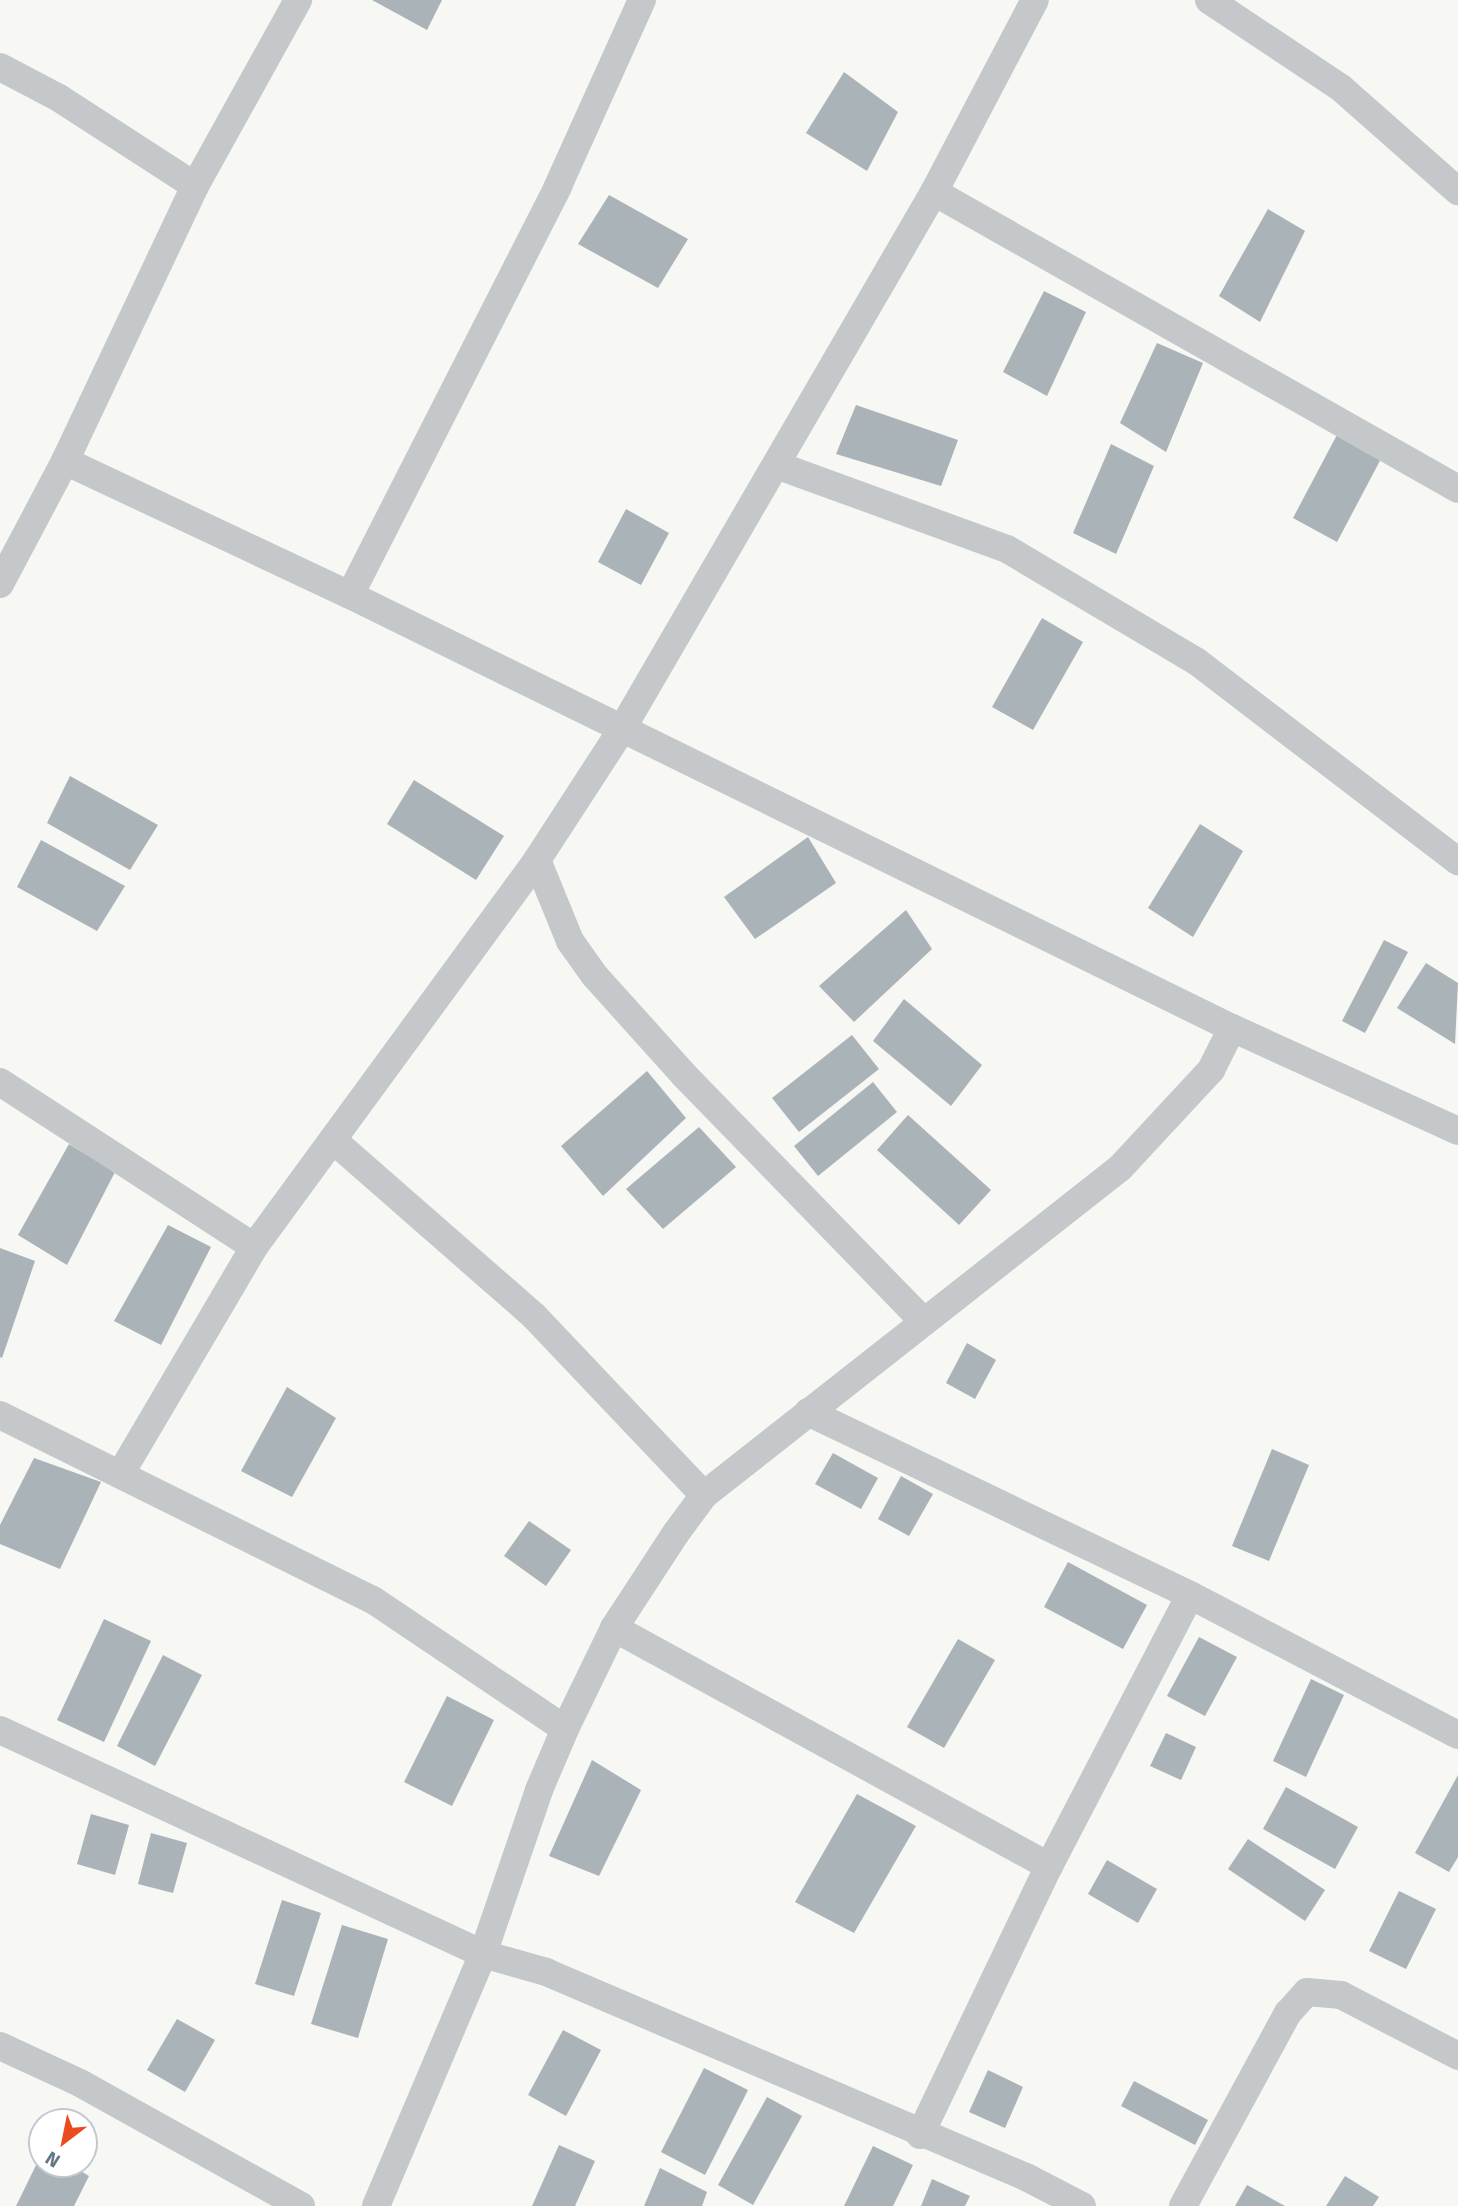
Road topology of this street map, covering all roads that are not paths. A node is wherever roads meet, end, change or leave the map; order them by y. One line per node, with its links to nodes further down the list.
1 (298, 0): 6 (street)
2 (642, 0): 13 (street)
3 (1035, 0): 8 (street)
4 (1209, 0): 7 (street)
5 (0, 67): 6 (street)
6 (195, 186): 9 (street)
7 (1458, 191)
8 (934, 192): 10 (street); 11 (street)
9 (65, 461): 12 (street); 13 (street)
10 (779, 466): 14 (street); 16 (street)
11 (1458, 489)
12 (0, 584)
13 (350, 594): 14 (street)
14 (622, 729): 15 (street); 17 (street)
15 (537, 860): 20 (street); 22 (street)
16 (1458, 861)
17 (1232, 1028): 19 (street); 22 (street)
18 (0, 1082): 21 (street)
19 (1458, 1131)
20 (333, 1140): 21 (street); 26 (street)
21 (254, 1247): 25 (street)
22 (924, 1322): 23 (street)
23 (808, 1412): 26 (street); 27 (street)
24 (0, 1415): 25 (street)
25 (121, 1473): 29 (street)
26 (704, 1495): 28 (street)
27 (1190, 1595): 31 (street); 32 (street)
28 (614, 1628): 29 (street); 32 (street)
29 (565, 1729): 33 (street)
30 (0, 1730): 33 (street)
31 (1458, 1735)
32 (1049, 1866): 36 (street)
33 (483, 1954): 36 (street); 38 (street)
34 (0, 2046): 37 (street)
35 (1458, 2056): 40 (street)
36 (920, 2135): 39 (street)
37 (302, 2206)
38 (376, 2206)
39 (1083, 2206)
40 (1182, 2206)

